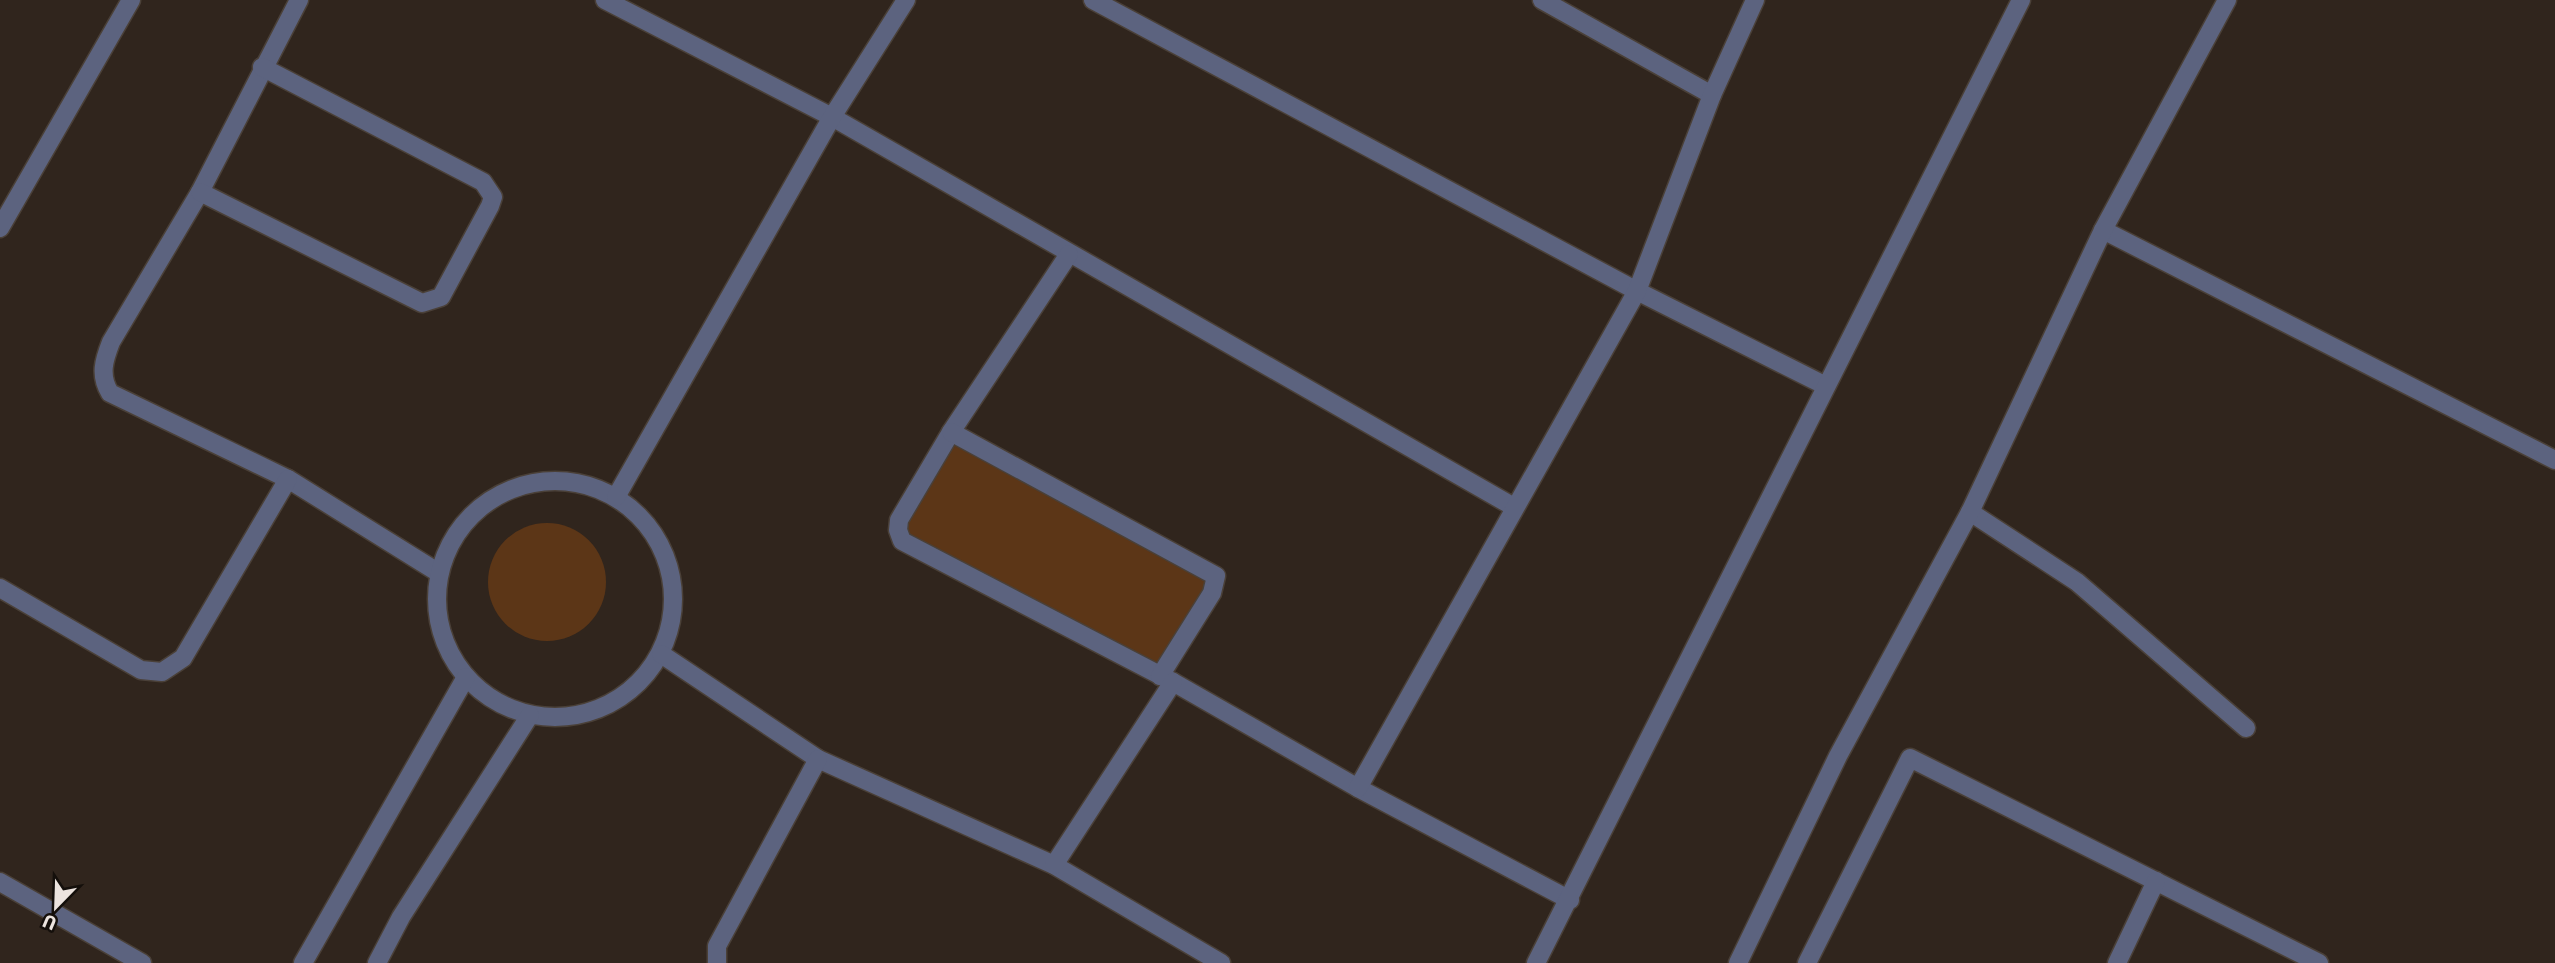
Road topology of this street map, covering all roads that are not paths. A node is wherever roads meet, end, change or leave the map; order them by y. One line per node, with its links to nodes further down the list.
1 (131, 0): 14 (street)
2 (299, 0): 10 (street)
3 (605, 0): 12 (street)
4 (906, 0): 12 (street)
5 (1093, 0): 17 (street)
6 (1542, 0): 11 (street)
7 (1755, 0): 11 (street)
8 (2021, 0): 18 (street)
9 (2228, 0): 15 (street)
10 (262, 67): 13 (street); 13 (street)
11 (1712, 95): 17 (street)
12 (832, 117): 16 (street); 22 (street)
13 (200, 192): 21 (street)
14 (2, 222)
15 (2103, 230): 20 (street); 24 (street)
16 (1069, 254): 19 (street); 23 (street)
17 (1637, 291): 18 (street); 23 (street)
18 (1826, 386): 37 (street)
19 (951, 432): 29 (street); 29 (street)
20 (2555, 460)
21 (288, 479): 25 (street); 26 (street)
22 (616, 497): 25 (street); 27 (street)
23 (1514, 508): 33 (street)
24 (1970, 512): 31 (street); 44 (street)
25 (439, 573): 28 (street)
26 (0, 588)
27 (661, 654): 30 (street); 32 (street)
28 (466, 677): 30 (street); 39 (street)
29 (1167, 679): 33 (street); 34 (street)
30 (530, 715): 40 (street)
31 (2246, 727)
32 (818, 759): 34 (street); 41 (street)
33 (1357, 788): 37 (street)
34 (1054, 865): 42 (street)
35 (2157, 881): 45 (street); 46 (street); 47 (street)
36 (0, 882): 38 (street)
37 (1570, 900): 43 (street)
38 (142, 963)
39 (303, 963)
40 (377, 963)
41 (717, 963)
42 (1221, 963)
43 (1536, 963)
44 (1738, 963)
45 (1807, 963)
46 (2117, 963)
47 (2319, 963)

